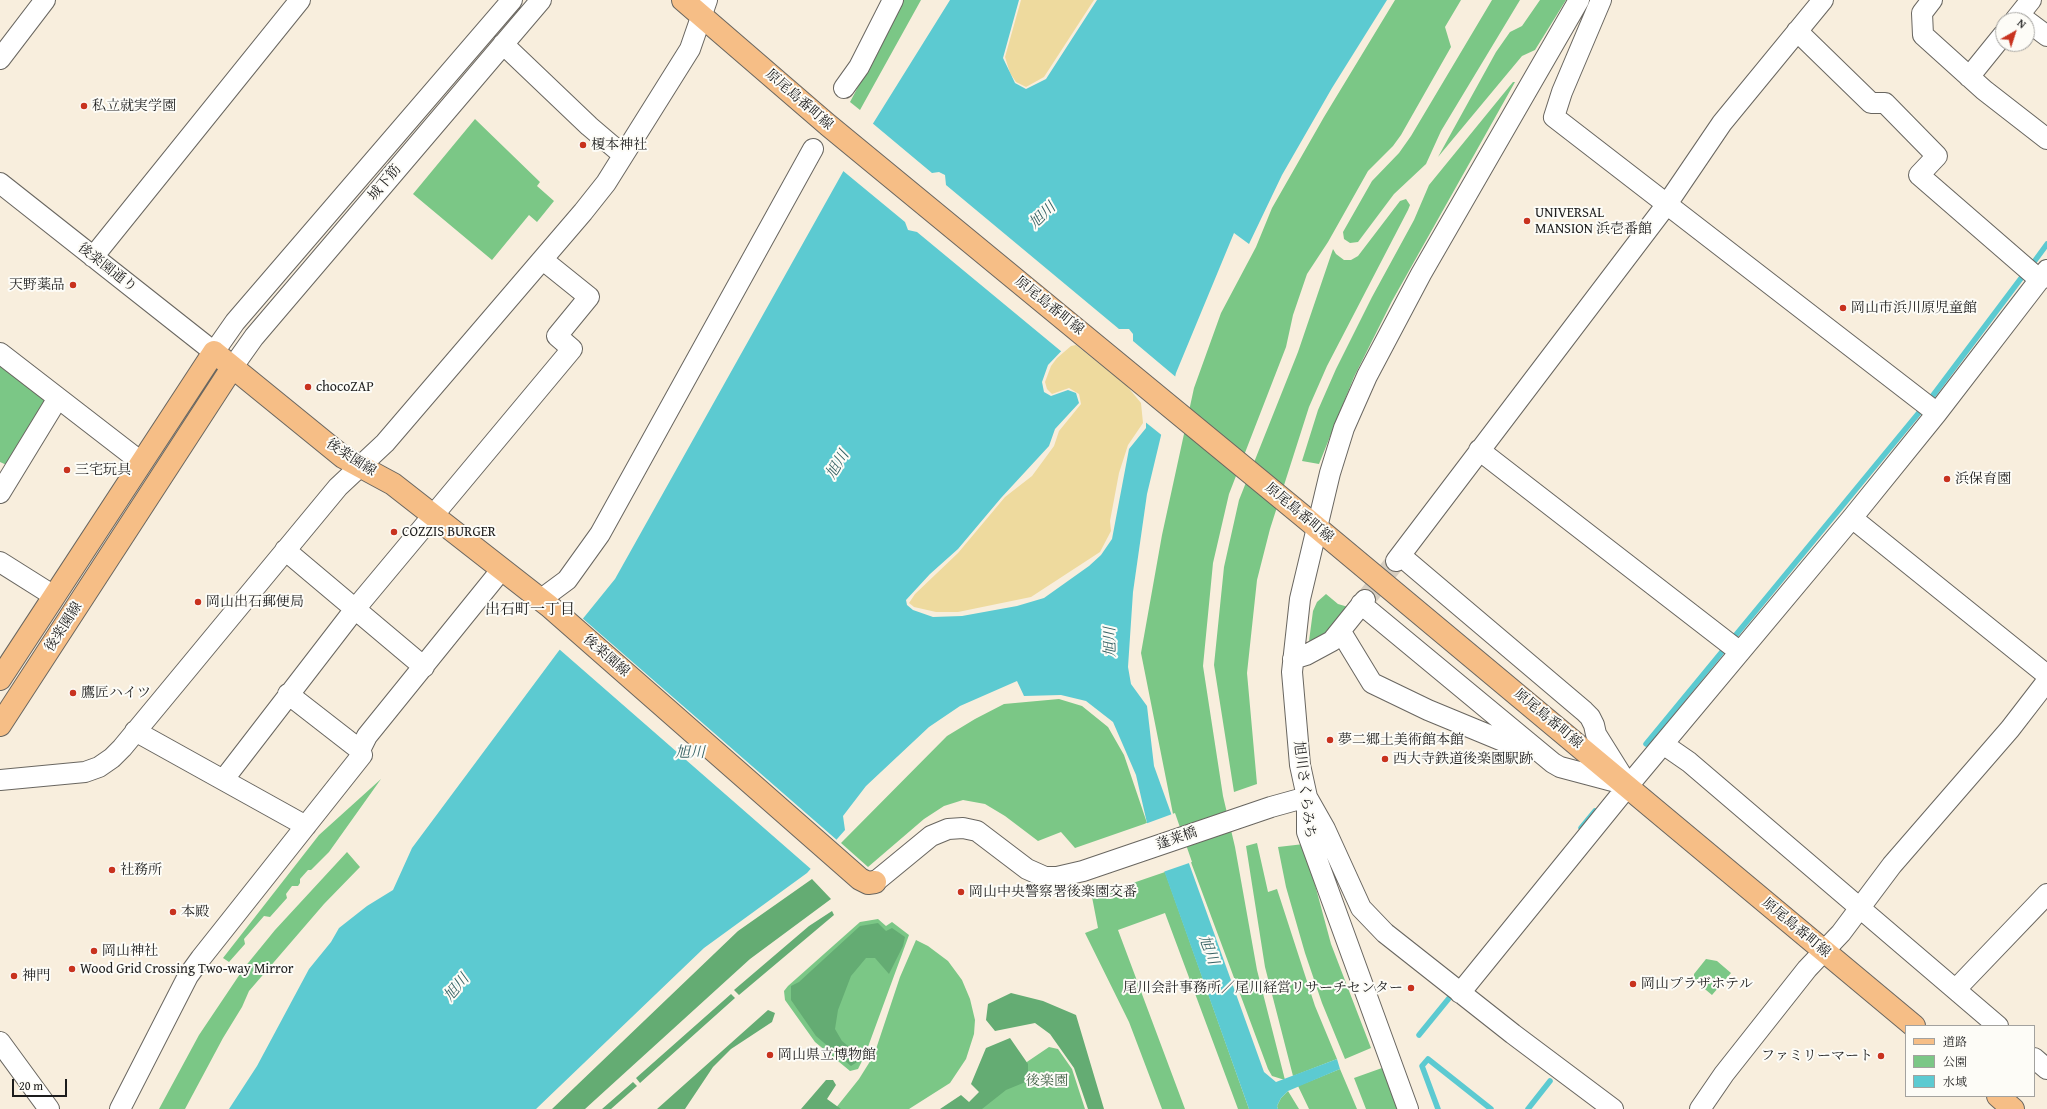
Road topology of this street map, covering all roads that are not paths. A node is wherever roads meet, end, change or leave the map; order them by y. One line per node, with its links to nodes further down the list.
1 (45, 0): 16 (street)
2 (300, 0): 25 (street)
3 (512, 0): 28 (street, 城下筋)
4 (541, 0): 15 (street, 城下筋)
5 (683, 0): 11 (main road, 原尾島番町線)
6 (893, 0): 19 (street)
7 (1579, 0): 39 (street, 旭川さくらみち)
8 (1601, 0): 24 (street)
9 (1823, 0): 13 (street)
10 (1932, 0): 18 (street)
11 (704, 8): 22 (street); 39 (main road, 原尾島番町線)
12 (2035, 25): 14 (street)
13 (1798, 32): 24 (street); 27 (street)
14 (2047, 36)
15 (504, 44): 22 (street); 30 (street, 城下筋)
16 (4, 45)
17 (1995, 45): 18 (street)
18 (1969, 77): 20 (street)
19 (844, 88)
20 (2047, 139)
21 (813, 149): 44 (street)
22 (623, 155): 26 (street)
23 (0, 183): 25 (street, 後楽園通り)
24 (1666, 204): 32 (street); 33 (street)
25 (93, 257): 28 (street, 後楽園通り)
26 (542, 260): 35 (street); 37 (street)
27 (2037, 279): 32 (street)
28 (214, 352): 30 (main road, 後楽園線); 34 (main road, 後楽園線)
29 (0, 353): 31 (street)
30 (232, 368): 35 (main road, 後楽園線); 54 (main road, 後楽園線)
31 (58, 398): 34 (street); 36 (street)
32 (1930, 407): 38 (street)
33 (1479, 450): 47 (street); 61 (street)
34 (141, 462): 43 (main road, 後楽園線)
35 (360, 466): 37 (main road, 後楽園線); 40 (street)
36 (0, 493)
37 (432, 515): 42 (main road, 後楽園線); 45 (street)
38 (1852, 518): 47 (street); 50 (street)
39 (1310, 522): 48 (street, 旭川さくらみち); 61 (main road, 原尾島番町線)
40 (285, 550): 45 (street); 55 (street)
41 (0, 562): 43 (street)
42 (502, 570): 44 (main road, 後楽園線); 49 (street)
43 (54, 596): 51 (main road, 後楽園線)
44 (545, 603): 64 (main road, 後楽園線)
45 (355, 608): 49 (street); 53 (street)
46 (1341, 632): 48 (street); 56 (street); 56 (street)
47 (1733, 646): 57 (street)
48 (1293, 659): 62 (street, 旭川さくらみち)
49 (424, 667): 58 (street)
50 (2047, 675)
51 (0, 679)
52 (2047, 681): 66 (street)
53 (288, 694): 58 (street); 59 (street)
54 (0, 725)
55 (135, 732): 59 (street); 60 (street)
56 (1526, 741): 61 (street)
57 (1663, 744): 61 (street); 66 (street)
58 (361, 753): 63 (street)
59 (224, 779): 63 (street)
60 (0, 780)
61 (1628, 786): 67 (main road, 原尾島番町線); 69 (street)
62 (1307, 797): 64 (street, 蓬莱橋); 69 (street); 76 (street, 旭川さくらみち)
63 (306, 826): 75 (street)
64 (865, 878)
65 (2047, 894): 68 (street)
66 (1859, 907): 67 (street); 68 (street)
67 (1824, 951): 70 (main road, 原尾島番町線); 78 (street)
68 (1956, 989): 71 (street)
69 (1460, 993): 77 (street)
70 (1913, 1025)
71 (1997, 1025)
72 (0, 1042): 74 (street)
73 (1999, 1097): 79 (main road)
74 (49, 1109)
75 (120, 1109)
76 (1408, 1109)
77 (1613, 1109)
78 (1700, 1109)
79 (2013, 1109)

